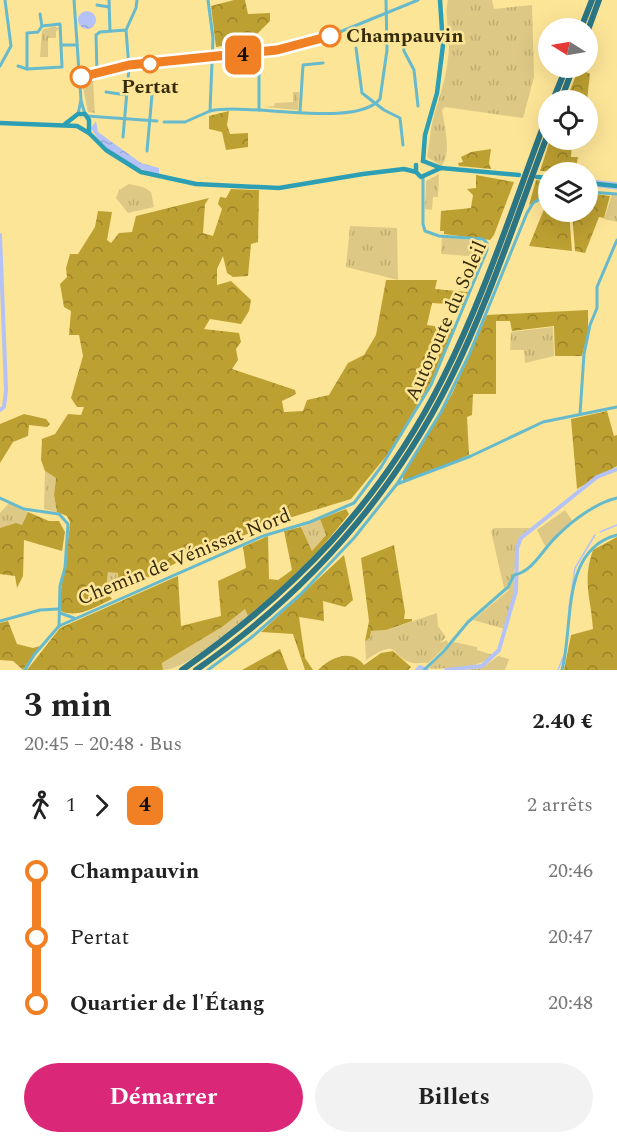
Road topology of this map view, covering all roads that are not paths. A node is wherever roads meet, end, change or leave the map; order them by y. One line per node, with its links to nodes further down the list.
1 (5, 0): 27 (street)
2 (74, 0): 22 (street)
3 (109, 0): 12 (street)
4 (137, 0): 18 (street)
5 (208, 0): 24 (street)
6 (386, 0): 13 (street)
7 (418, 0): 13 (street)
8 (440, 0): 59 (main road)
9 (591, 0): 15 (highway)
10 (599, 0): 16 (highway)
11 (97, 5): 12 (street)
12 (109, 7): 19 (street)
13 (386, 13): 20 (street); 24 (street)
14 (40, 14): 17 (street)
15 (585, 18)
16 (592, 18)
17 (42, 26): 21 (street); 29 (street)
18 (126, 30): 19 (street); 26 (street)
19 (110, 31): 31 (street)
20 (387, 36): 37 (street); 38 (street)
21 (61, 45): 22 (street); 29 (street)
22 (77, 45): 32 (street)
23 (356, 48): 37 (street)
24 (211, 59): 26 (street); 40 (street)
25 (323, 63): 41 (street)
26 (129, 65): 31 (street); 34 (street)
27 (0, 66)
28 (18, 66): 29 (street)
29 (27, 69)
30 (259, 73): 39 (street)
31 (97, 74): 32 (street)
32 (79, 77): 36 (street)
33 (106, 92): 34 (street)
34 (127, 95): 45 (street)
35 (152, 95): 46 (street)
36 (81, 99): 42 (street); 43 (street)
37 (375, 104): 41 (street); 55 (street)
38 (418, 106)
39 (259, 110): 40 (street); 41 (street)
40 (210, 111): 48 (street)
41 (300, 112)
42 (86, 115): 43 (main road); 44 (street); 51 (main road)
43 (77, 116): 50 (main road); 52 (main road)
44 (99, 116): 45 (street); 51 (street)
45 (125, 118): 46 (street); 54 (street)
46 (150, 120): 47 (street); 58 (street)
47 (157, 121)
48 (164, 122)
49 (0, 123): 50 (main road)
50 (63, 124): 52 (main road)
51 (88, 124): 52 (main road); 53 (main road)
52 (80, 127): 53 (main road)
53 (89, 133): 63 (main road)
54 (123, 137)
55 (403, 145)
56 (538, 146): 62 (highway, Autoroute du Soleil)
57 (540, 150): 62 (highway, Autoroute du Soleil)
58 (147, 151)
59 (423, 161): 60 (main road); 63 (main road)
60 (430, 165): 61 (main road); 64 (main road)
61 (441, 168): 64 (main road); 66 (main road)
62 (531, 169): 66 (highway, Autoroute du Soleil)
63 (413, 171): 65 (main road)
64 (430, 172): 65 (main road)
65 (423, 177): 80 (street, Chemin de Vénissat Nord)
66 (523, 180): 85 (highway, Autoroute du Soleil); 86 (highway, Autoroute du Soleil)
67 (598, 184): 68 (main road)
68 (617, 186)
69 (598, 193): 70 (street)
70 (617, 194)
71 (538, 200): 75 (street)
72 (617, 240): 74 (street)
73 (617, 406): 74 (street)
74 (580, 414): 75 (street)
75 (397, 484): 87 (street)
76 (0, 498): 79 (street)
77 (617, 498): 83 (street)
78 (617, 535): 88 (street)
79 (59, 611): 80 (street, Chemin de Vénissat Nord); 81 (street); 82 (street)
80 (74, 618): 82 (street, Chemin de Vénissat Nord)
81 (0, 621)
82 (59, 626): 84 (street)
83 (425, 668)
84 (25, 670)
85 (182, 670)
86 (196, 670)
87 (208, 670)
88 (562, 670)

